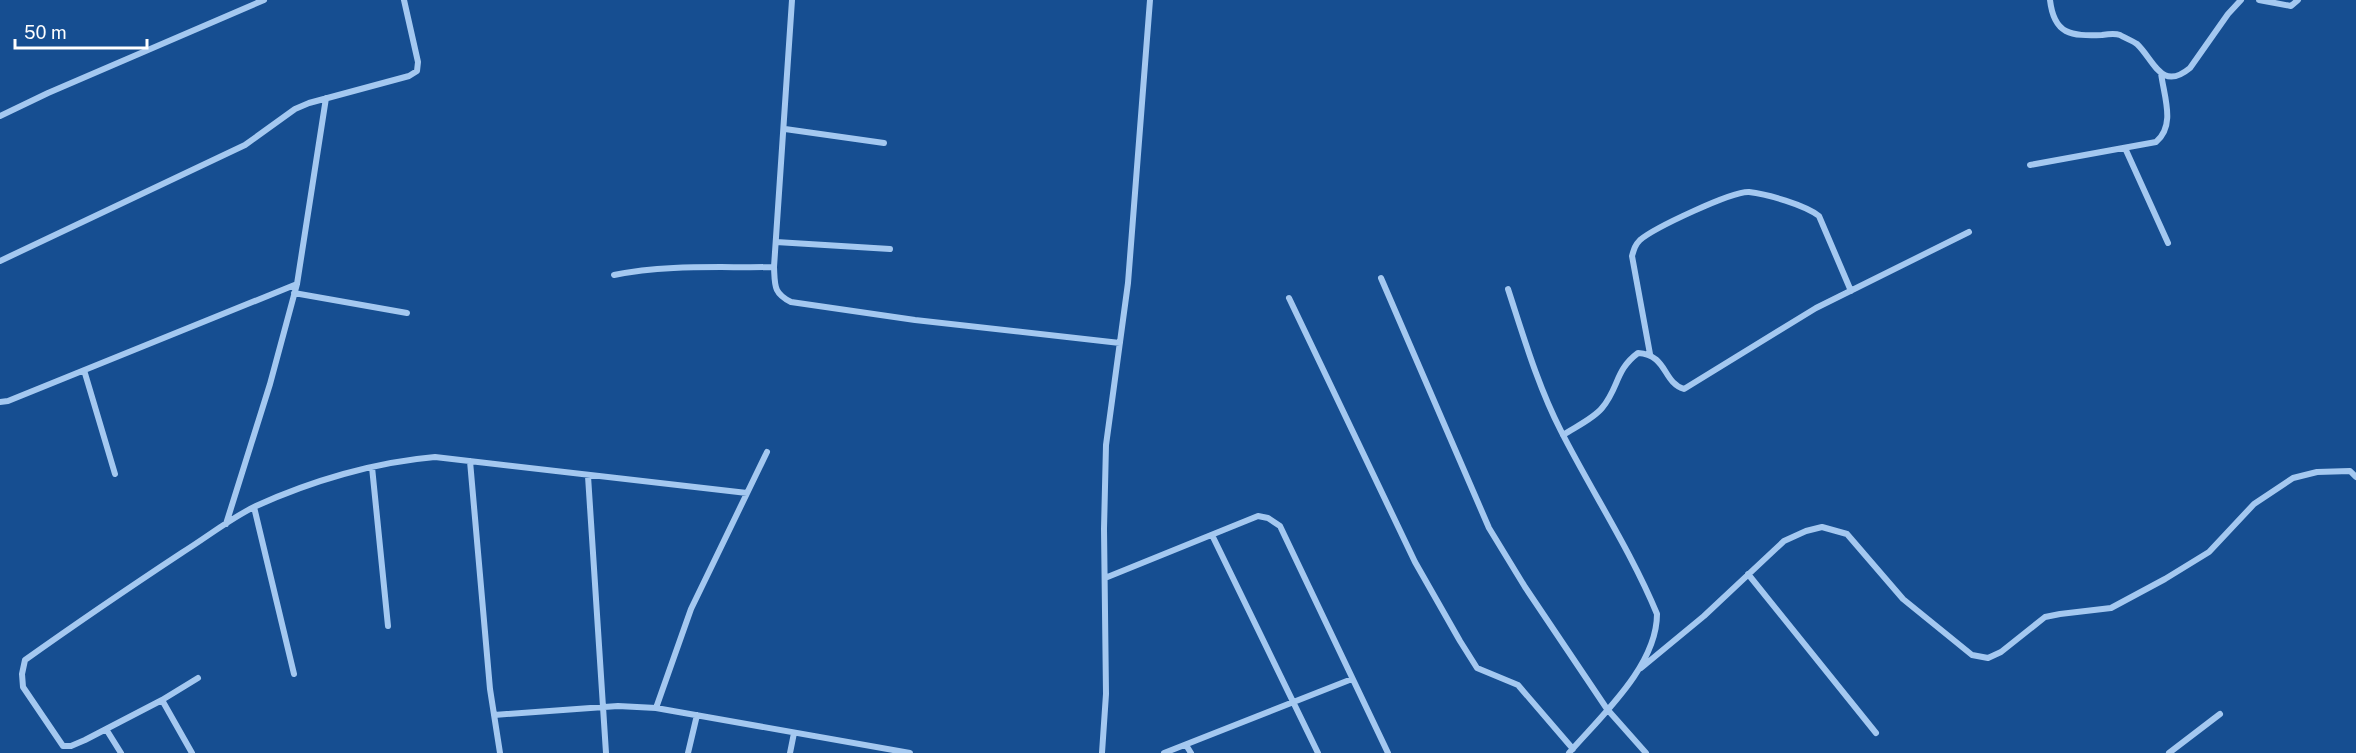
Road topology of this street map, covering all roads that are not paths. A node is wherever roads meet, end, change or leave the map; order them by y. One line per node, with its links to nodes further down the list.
1 (264, 0): 11 (street)
2 (404, 0): 10 (street)
3 (792, 0): 12 (street)
4 (1150, 0): 30 (street)
5 (2050, 0): 9 (street)
6 (2241, 0): 9 (street)
7 (2259, 0): 8 (street)
8 (2298, 0)
9 (2160, 73): 14 (street)
10 (326, 98): 20 (street); 24 (street)
11 (0, 116)
12 (785, 129): 13 (street); 17 (street)
13 (884, 143)
14 (2125, 148): 15 (street); 18 (street)
15 (2030, 165)
16 (1969, 232): 26 (street)
17 (776, 242): 19 (street); 21 (street)
18 (2168, 243)
19 (890, 249)
20 (0, 261)
21 (774, 267): 22 (street); 30 (street)
22 (614, 275)
23 (1381, 278): 56 (street)
24 (297, 284): 27 (street); 32 (street)
25 (1508, 289): 34 (street)
26 (1851, 291): 31 (street); 31 (street)
27 (294, 293): 29 (street); 43 (street)
28 (1289, 298): 64 (street)
29 (407, 313)
30 (1120, 343): 46 (street)
31 (1650, 354): 34 (street)
32 (84, 370): 33 (street); 38 (street)
33 (0, 402)
34 (1563, 435): 48 (street)
35 (767, 452): 41 (street)
36 (470, 461): 37 (street); 39 (street); 58 (street)
37 (372, 467): 42 (street); 47 (street)
38 (115, 474)
39 (588, 476): 41 (street); 54 (street)
40 (2356, 477): 45 (street)
41 (747, 493): 55 (street)
42 (254, 507): 43 (street); 49 (street)
43 (226, 524): 60 (street)
44 (1212, 535): 46 (street); 51 (street); 53 (street)
45 (1748, 574): 48 (street); 62 (street)
46 (1105, 578): 72 (street)
47 (388, 626)
48 (1641, 668): 56 (street)
49 (294, 674)
50 (198, 678): 52 (street)
51 (1352, 680): 53 (street); 76 (street)
52 (162, 700): 60 (street); 66 (street)
53 (1295, 703): 63 (street); 75 (street)
54 (602, 708): 55 (street); 58 (street); 68 (street)
55 (656, 708): 59 (street)
56 (1607, 709): 64 (street); 77 (street)
57 (2220, 714): 78 (street)
58 (494, 715): 67 (street)
59 (697, 715): 61 (street); 69 (street)
60 (106, 729): 65 (street)
61 (794, 733): 70 (street); 71 (street)
62 (1876, 733)
63 (1186, 745): 73 (street); 74 (street)
64 (1571, 751)
65 (120, 753)
66 (192, 753)
67 (500, 753)
68 (606, 753)
69 (688, 753)
70 (790, 753)
71 (910, 753)
72 (1102, 753)
73 (1164, 753)
74 (1191, 753)
75 (1318, 753)
76 (1388, 753)
77 (1646, 753)
78 (2169, 753)

